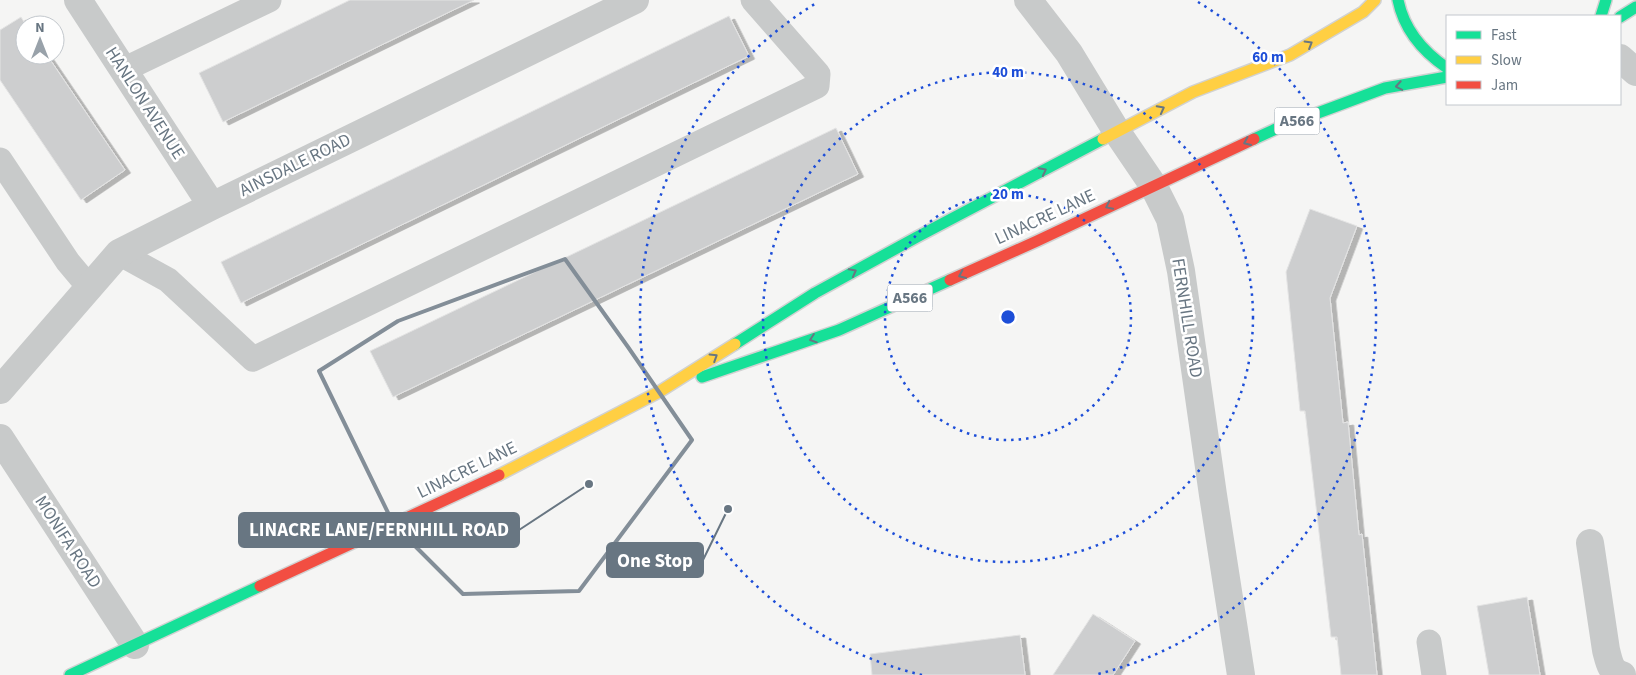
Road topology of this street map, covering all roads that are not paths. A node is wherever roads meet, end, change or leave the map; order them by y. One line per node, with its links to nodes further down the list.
1 (78, 0): 14 (street, HANLON AVENUE)
2 (270, 0): 14 (lane)
3 (636, 0): 20 (street, AINSDALE ROAD)
4 (753, 0): 21 (lane)
5 (1028, 0): 17 (street, FERNHILL ROAD)
6 (1375, 0): 17 (main road, LINACRE LANE / A566, one-way to 6)
7 (1398, 0): 13 (main road)
8 (1606, 0): 10 (main road)
9 (1636, 7): 11 (main road)
10 (1601, 15)
11 (1621, 16)
12 (1621, 59): 15 (street)
13 (1446, 67)
14 (123, 70): 20 (street, HANLON AVENUE)
15 (1636, 72)
16 (1446, 77): 19 (main road, LINACRE LANE / A566, one-way to 19)
17 (1118, 132): 19 (street, FERNHILL ROAD); 24 (main road, LINACRE LANE / A566, one-way to 17)
18 (0, 160): 22 (lane)
19 (1153, 185): 24 (main road, LINACRE LANE / A566, one-way to 24); 30 (street, FERNHILL ROAD)
20 (212, 206): 21 (street, AINSDALE ROAD)
21 (119, 253): 22 (street, AINSDALE ROAD)
22 (90, 287): 23 (street, AINSDALE ROAD)
23 (0, 390)
24 (658, 392): 28 (main road, LINACRE LANE / A566)
25 (0, 438): 28 (street, MONIFA ROAD)
26 (1590, 542): 32 (street)
27 (1429, 642): 31 (lane)
28 (135, 645): 29 (main road, LINACRE LANE / A566)
29 (70, 675)
30 (1242, 675)
31 (1434, 675)
32 (1617, 675)

